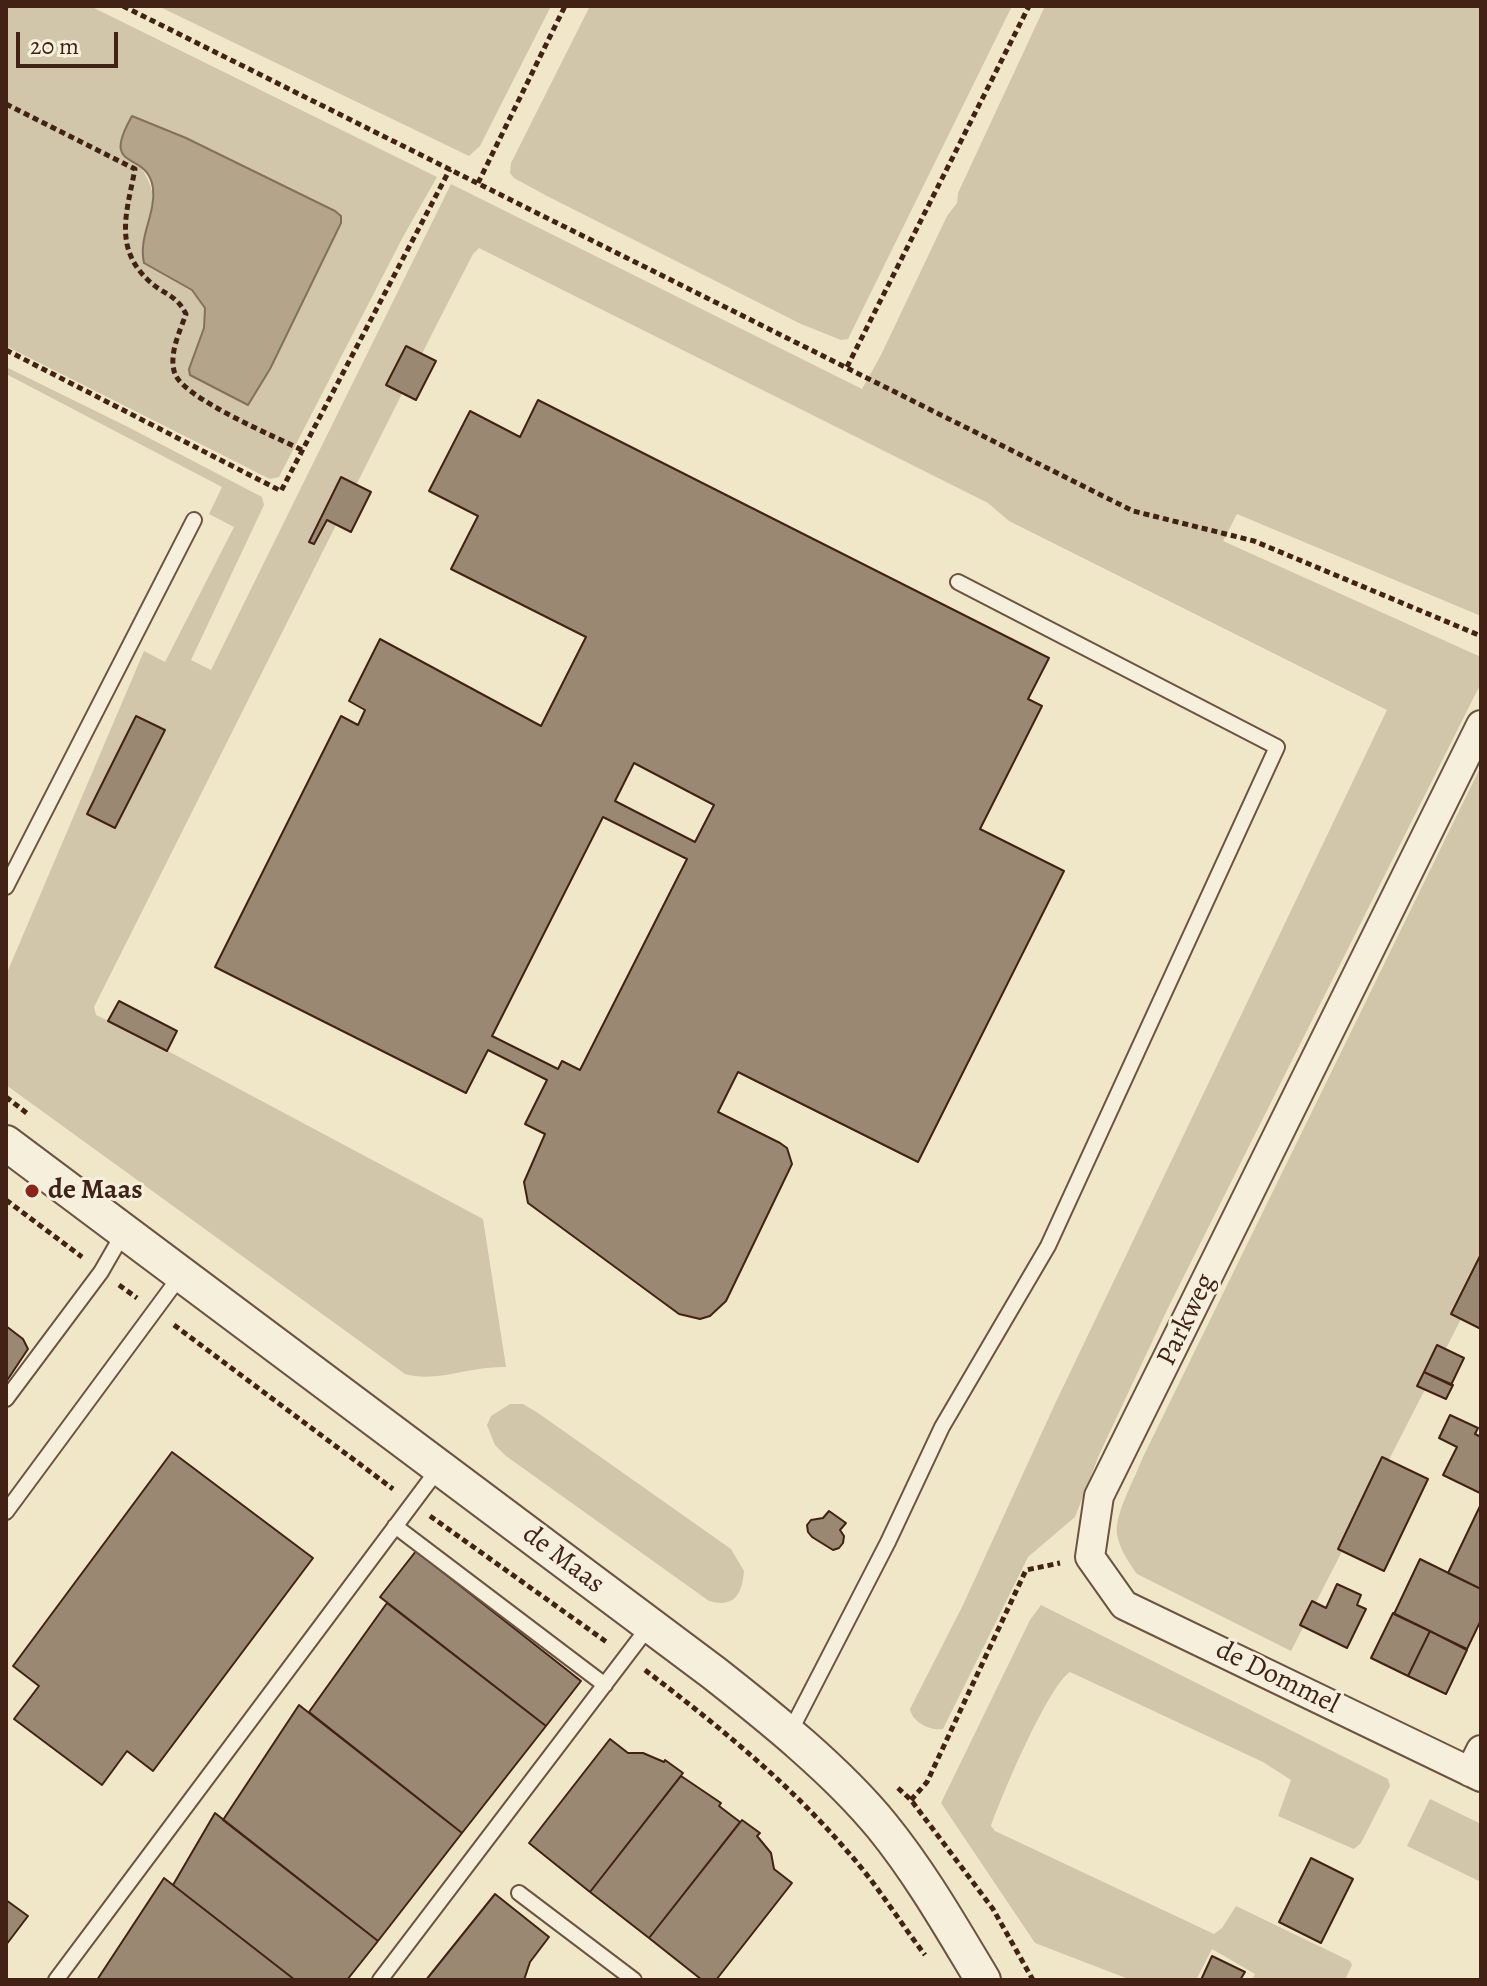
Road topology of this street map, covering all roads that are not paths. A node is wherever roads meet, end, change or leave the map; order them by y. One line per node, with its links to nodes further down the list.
1 (194, 520): 4 (lane)
2 (958, 582): 15 (lane)
3 (1481, 725): 12 (street, Parkweg)
4 (6, 887)
5 (6, 1143): 6 (street, de Maas)
6 (124, 1232): 7 (street, de Maas); 8 (lane)
7 (181, 1275): 9 (street, de Maas); 10 (lane)
8 (6, 1399)
9 (439, 1467): 11 (lane); 13 (street, de Maas)
10 (6, 1512)
11 (395, 1526): 14 (lane); 18 (lane)
12 (1090, 1557): 16 (street, de Dommel)
13 (650, 1625): 14 (lane); 15 (street, de Maas)
14 (605, 1685): 19 (lane)
15 (788, 1735): 21 (street, de Maas)
16 (1477, 1766)
17 (519, 1893): 20 (lane)
18 (56, 1980)
19 (380, 1980)
20 (634, 1980)
21 (983, 1980)

